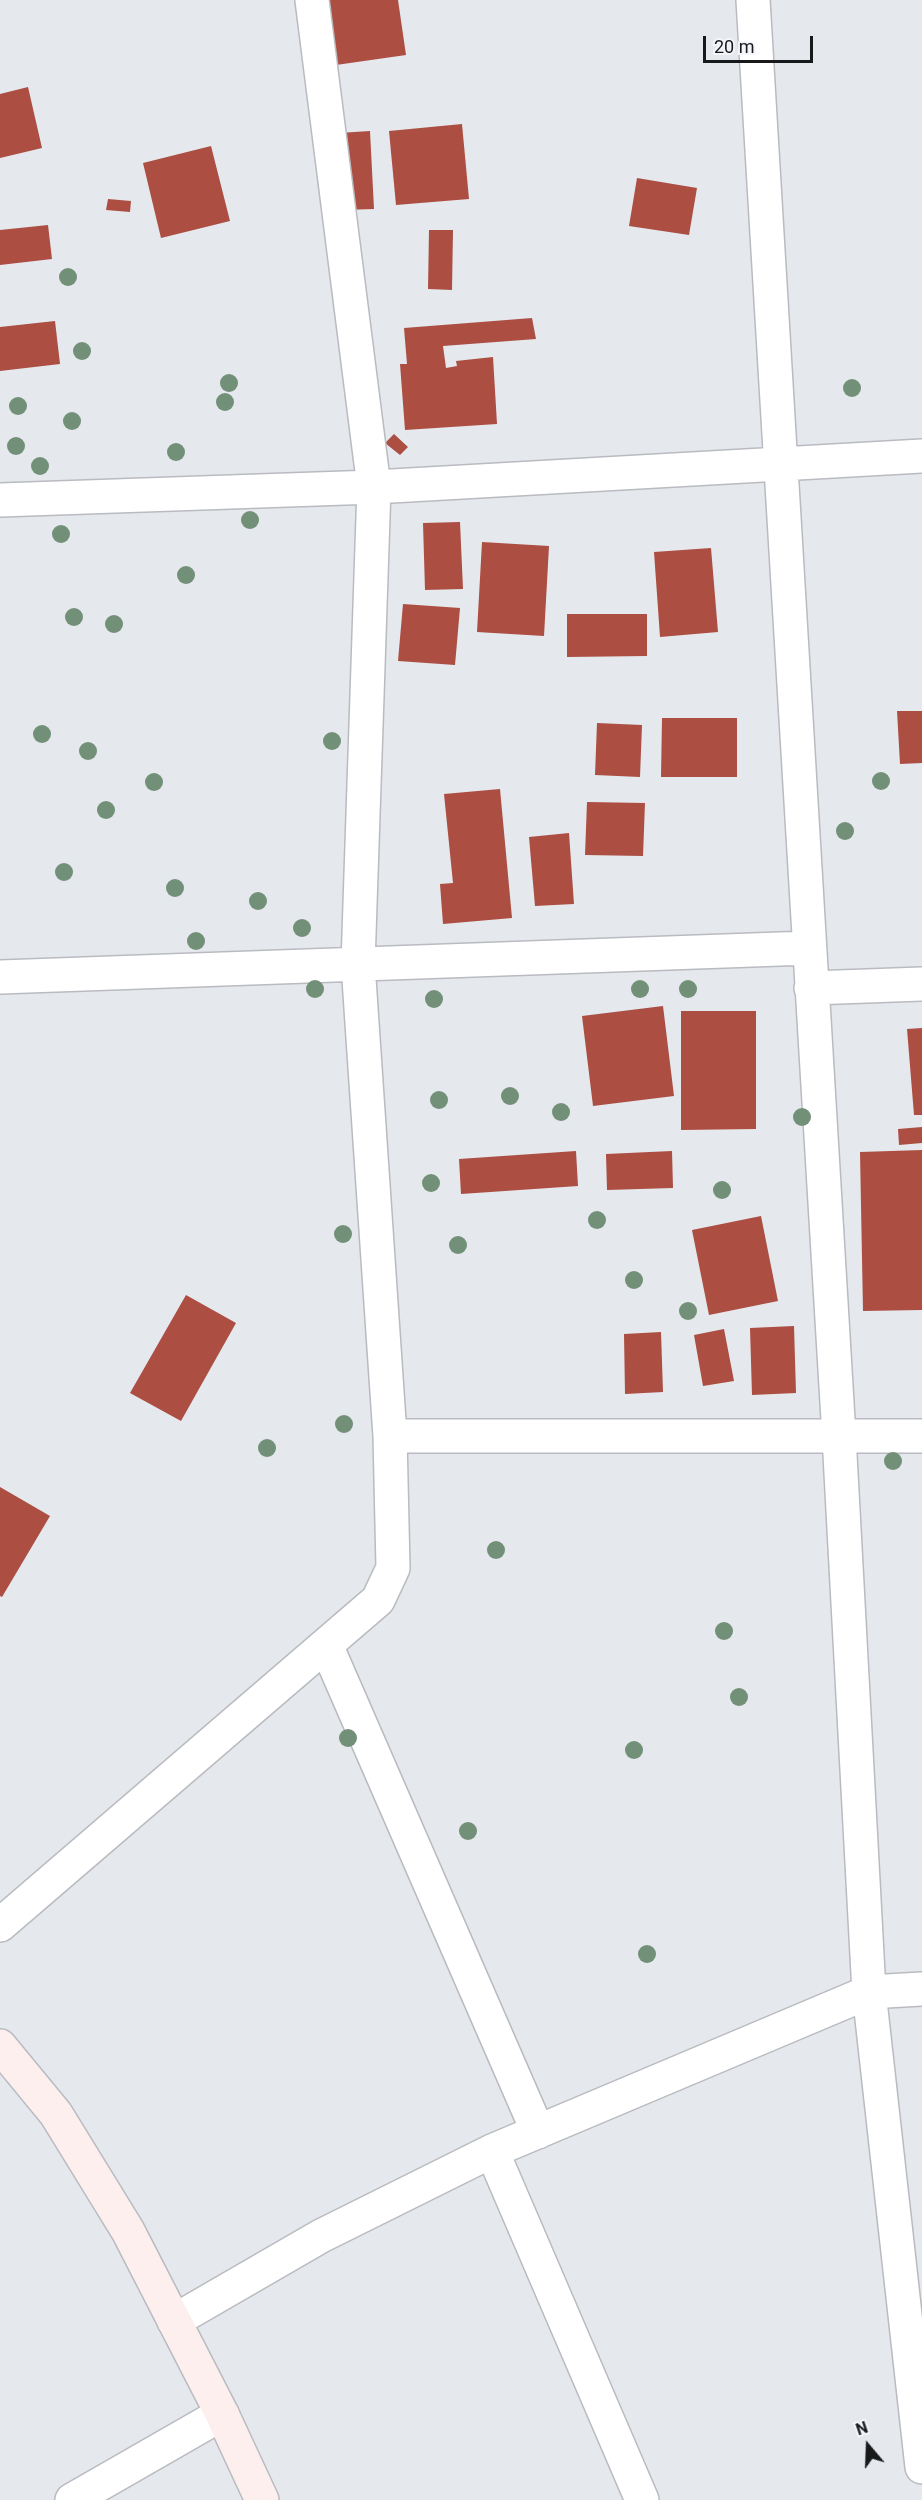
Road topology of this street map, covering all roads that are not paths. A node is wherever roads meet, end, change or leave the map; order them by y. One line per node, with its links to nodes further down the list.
1 (312, 0): 5 (street)
2 (753, 0): 4 (street)
3 (922, 456): 4 (street)
4 (780, 463): 5 (street); 7 (street)
5 (374, 487): 6 (street); 8 (street)
6 (0, 500)
7 (808, 948): 8 (street); 11 (street)
8 (358, 964): 9 (street); 12 (street)
9 (0, 977)
10 (922, 984): 11 (street)
11 (811, 988): 13 (street)
12 (390, 1436): 13 (street); 15 (street)
13 (839, 1436): 14 (street); 18 (street)
14 (922, 1436)
15 (326, 1645): 16 (street); 20 (street)
16 (0, 1924)
17 (922, 1989): 18 (street)
18 (869, 1992): 20 (street); 24 (street)
19 (0, 2046): 22 (main road)
20 (538, 2132): 21 (street)
21 (492, 2151): 22 (street); 27 (street)
22 (174, 2321): 23 (main road)
23 (222, 2414): 25 (street); 26 (main road)
24 (922, 2468)
25 (72, 2500)
26 (262, 2500)
27 (642, 2500)

